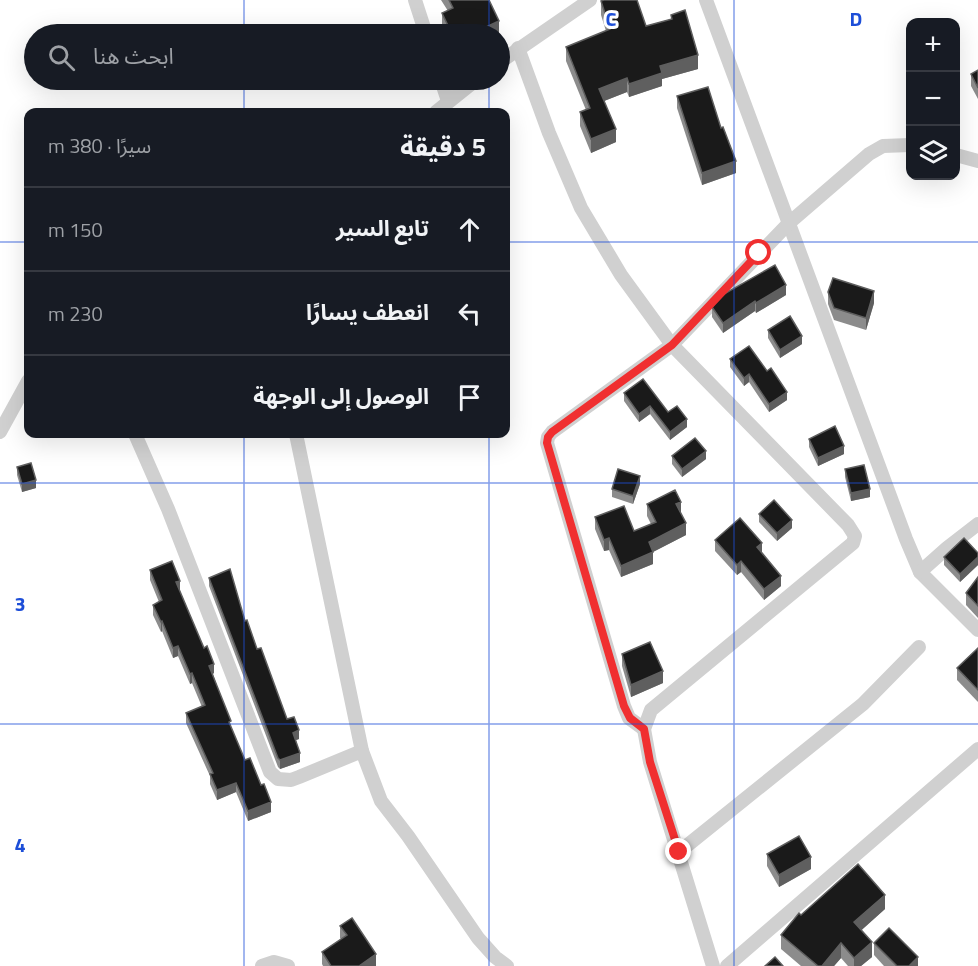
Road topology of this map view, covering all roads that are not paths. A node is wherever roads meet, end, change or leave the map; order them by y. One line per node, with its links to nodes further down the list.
1 (415, 0): 4 (street)
2 (590, 0): 5 (street)
3 (706, 0): 14 (street)
4 (423, 24)
5 (518, 48): 6 (street); 15 (street)
6 (510, 54)
7 (444, 90): 9 (street)
8 (463, 90): 9 (street)
9 (448, 101): 10 (street)
10 (440, 108)
11 (906, 145): 14 (street)
12 (960, 156): 13 (street)
13 (978, 161)
14 (789, 223): 15 (street); 21 (street)
15 (672, 345): 24 (street); 24 (street)
16 (24, 388): 17 (street)
17 (0, 432)
18 (137, 438): 26 (street)
19 (297, 438): 26 (street)
20 (978, 524): 21 (street)
21 (921, 572): 22 (street)
22 (978, 630)
23 (919, 647): 27 (street)
24 (644, 729): 27 (street)
25 (978, 749): 32 (street)
26 (362, 751): 30 (street)
27 (679, 852): 31 (street)
28 (262, 966): 29 (street)
29 (288, 966)
30 (507, 966)
31 (713, 966)
32 (727, 966)

